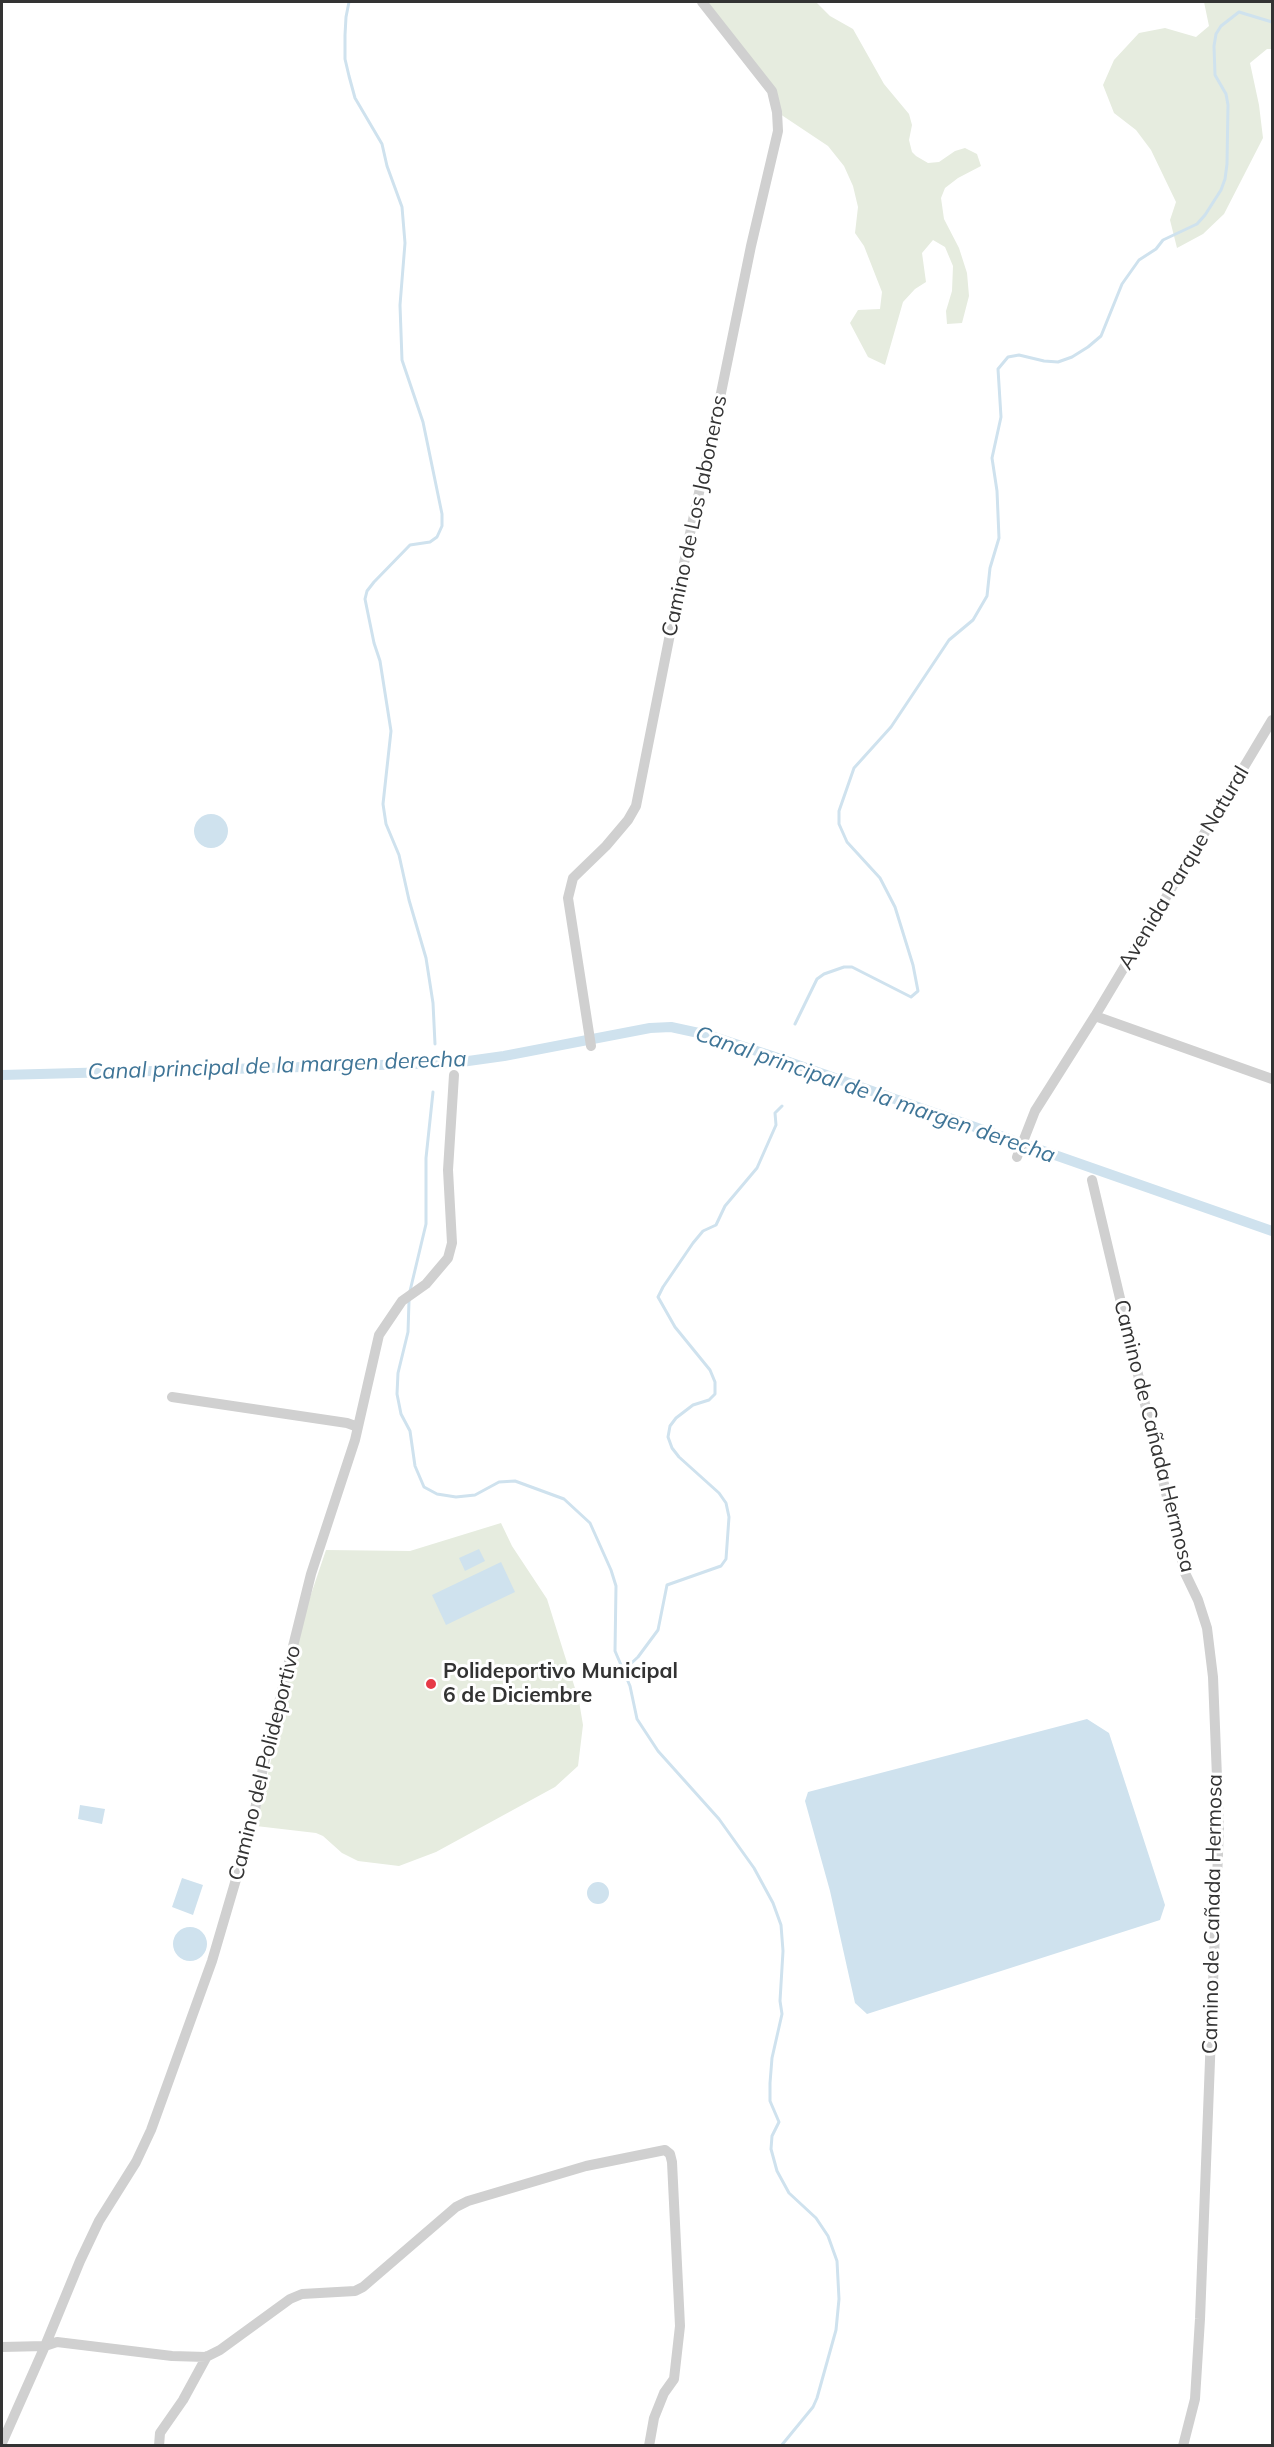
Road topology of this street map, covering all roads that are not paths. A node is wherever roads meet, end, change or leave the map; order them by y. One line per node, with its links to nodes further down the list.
1 (702, 2): 4 (street, Camino de Los Jaboneros)
2 (1272, 720): 3 (street, Avenida Parque Natural)
3 (1095, 1016): 6 (street); 7 (street, Avenida Parque Natural)
4 (591, 1046)
5 (454, 1075): 10 (street, Camino del Polideportivo)
6 (1272, 1079)
7 (1018, 1155)
8 (1092, 1180): 17 (street, Camino de Cañada Hermosa)
9 (172, 1397): 10 (street)
10 (358, 1427): 11 (street, Camino del Polideportivo)
11 (45, 2346): 12 (street); 13 (street); 14 (street, Camino del Polideportivo)
12 (2, 2347)
13 (207, 2356): 15 (street); 16 (street)
14 (2, 2443)
15 (159, 2445)
16 (649, 2445)
17 (1183, 2445)

